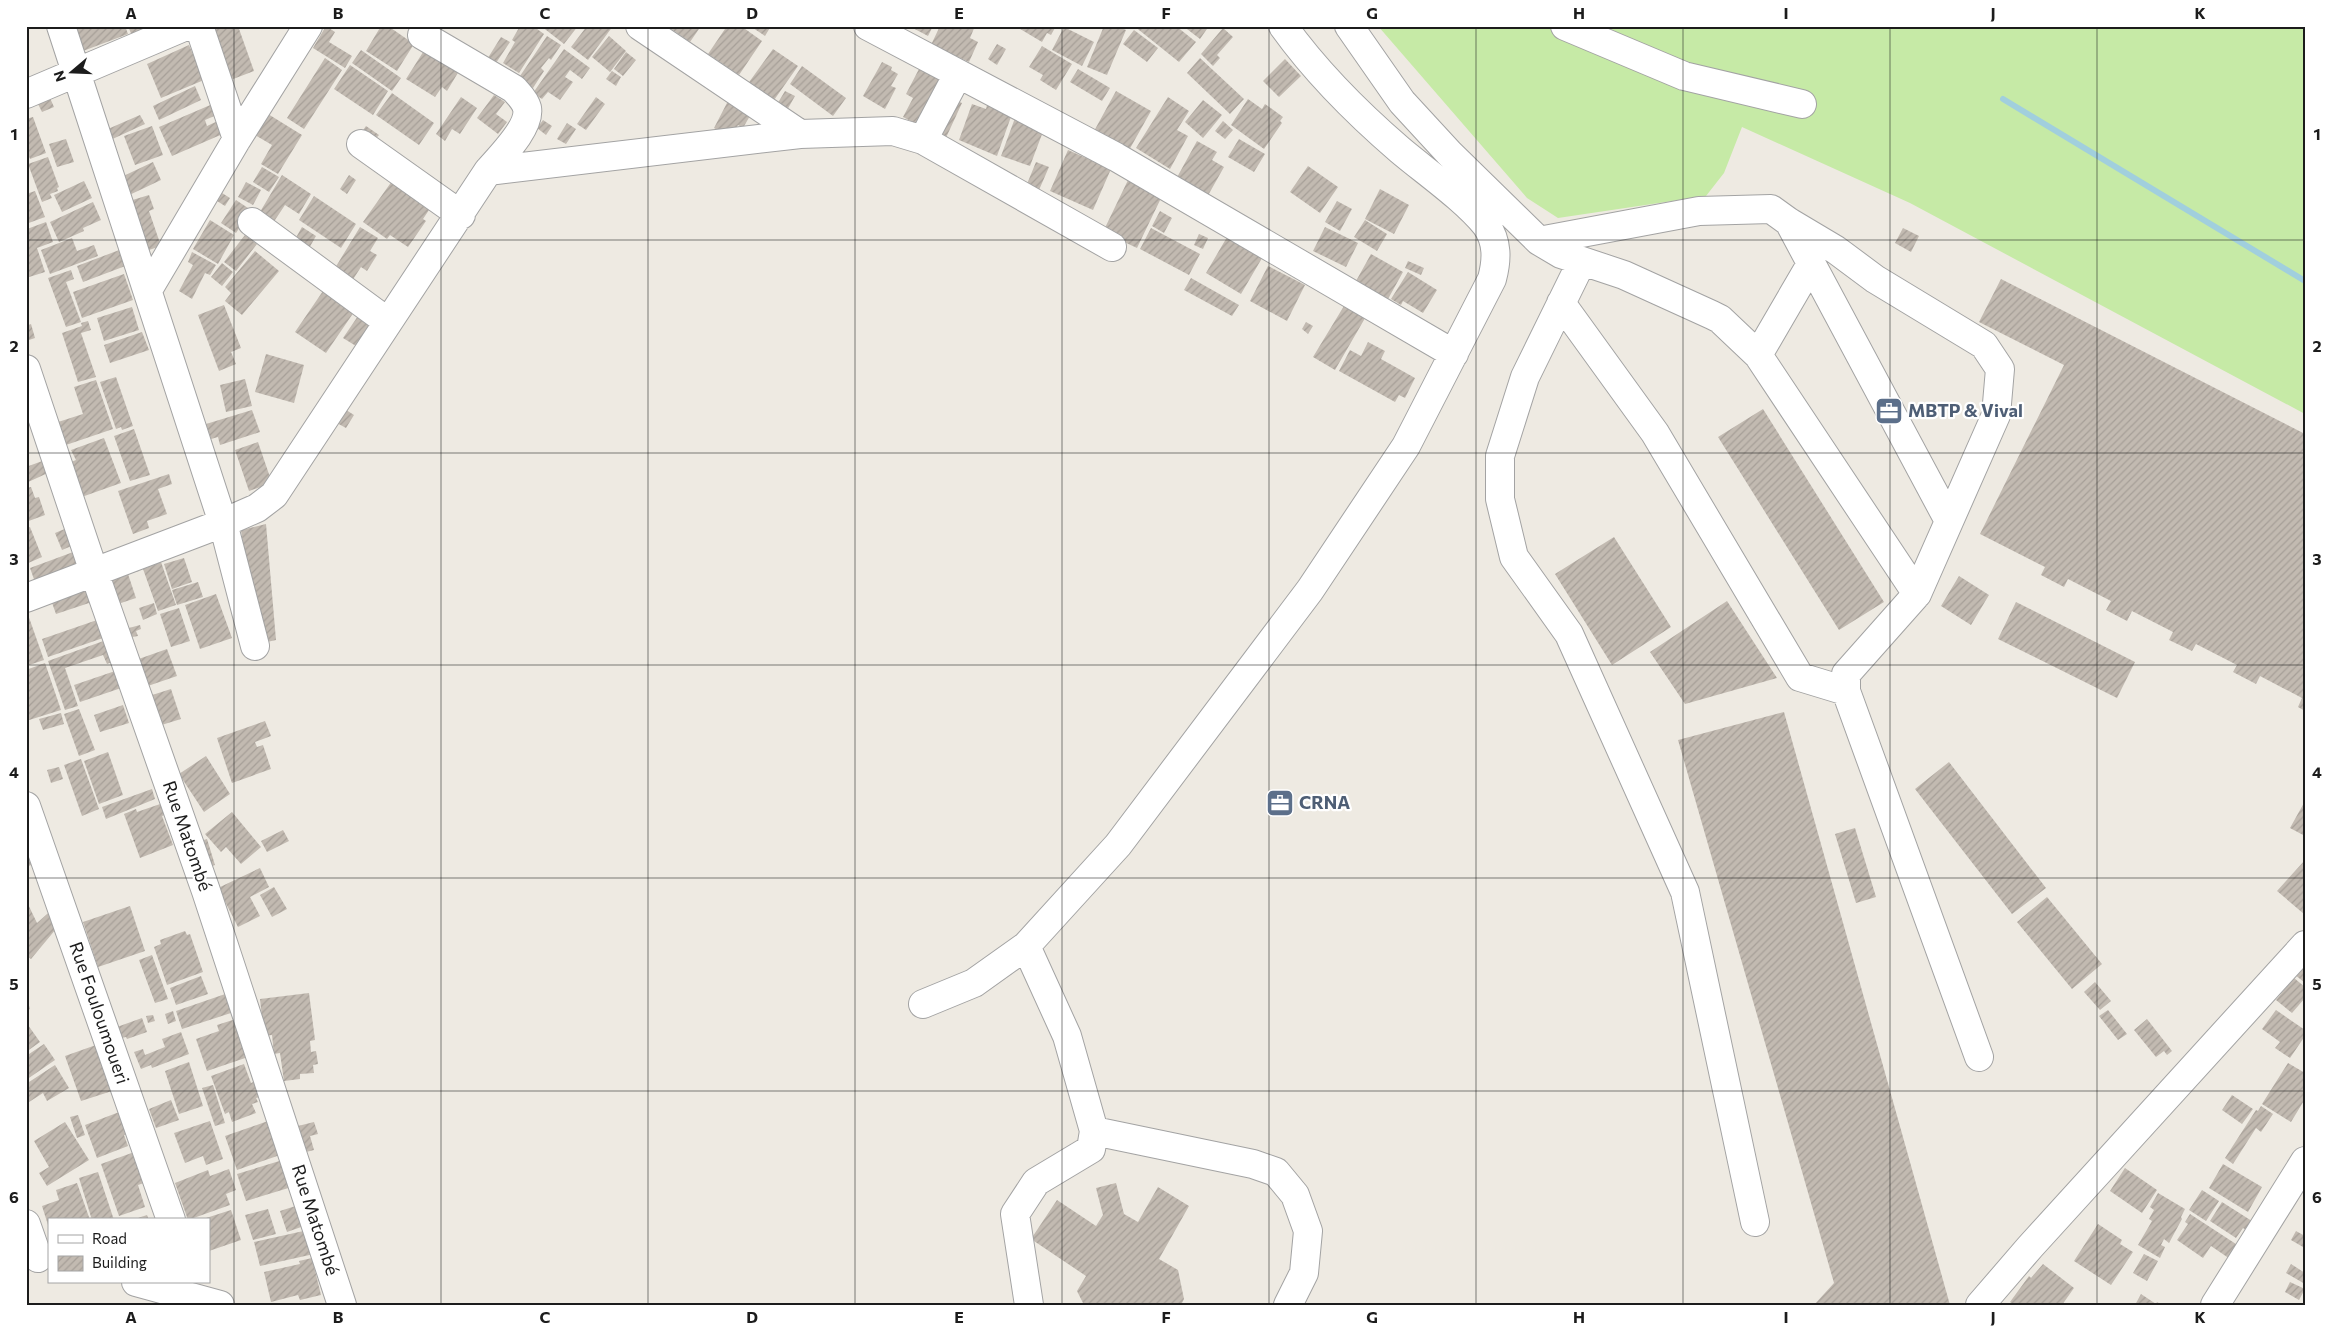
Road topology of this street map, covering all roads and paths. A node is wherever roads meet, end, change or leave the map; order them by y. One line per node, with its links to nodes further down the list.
1 (61, 26): 11 (street)
2 (186, 26): 11 (street)
3 (199, 26): 16 (street)
4 (308, 26): 16 (street)
5 (640, 26): 15 (street)
6 (868, 26): 12 (street)
7 (1283, 26): 30 (street)
8 (1349, 26): 23 (street)
9 (1565, 26): 14 (street)
10 (422, 35): 19 (street)
11 (76, 73): 13 (street); 27 (street)
12 (958, 74): 17 (street); 30 (street)
13 (26, 94)
14 (1802, 104)
15 (800, 134): 17 (street); 19 (street)
16 (237, 139): 27 (street)
17 (923, 140): 24 (street)
18 (361, 144): 20 (street)
19 (488, 171): 20 (street)
20 (460, 215): 29 (street)
21 (252, 222): 29 (street)
22 (1789, 222): 23 (street); 26 (street); 33 (street)
23 (1539, 241): 25 (street)
24 (1112, 247)
25 (1582, 261): 28 (street); 31 (street)
26 (1811, 264): 31 (street); 33 (street)
27 (148, 290): 34 (street)
28 (1561, 303): 39 (street); 48 (street)
29 (388, 322): 34 (street)
30 (1454, 354): 42 (street)
31 (1758, 355): 36 (street)
32 (26, 369): 35 (street, Rue Matombé)
33 (1949, 521): 36 (street)
34 (223, 523): 35 (street); 38 (street)
35 (94, 572): 37 (street); 53 (street, Rue Matombé)
36 (1917, 594): 39 (street)
37 (26, 598)
38 (255, 646)
39 (1846, 691): 44 (street)
40 (26, 806): 47 (street, Rue Fouloumoueri)
41 (2305, 945): 56 (street)
42 (1026, 946): 43 (street); 45 (street)
43 (924, 1004)
44 (1979, 1057)
45 (1094, 1131): 54 (street); 55 (street)
46 (2305, 1161): 57 (street)
47 (170, 1218)
48 (1755, 1222)
49 (26, 1224): 50 (street)
50 (38, 1257)
51 (146, 1284): 52 (street)
52 (204, 1295)
53 (342, 1305)
54 (1029, 1305)
55 (1288, 1305)
56 (1980, 1305)
57 (2215, 1305)

